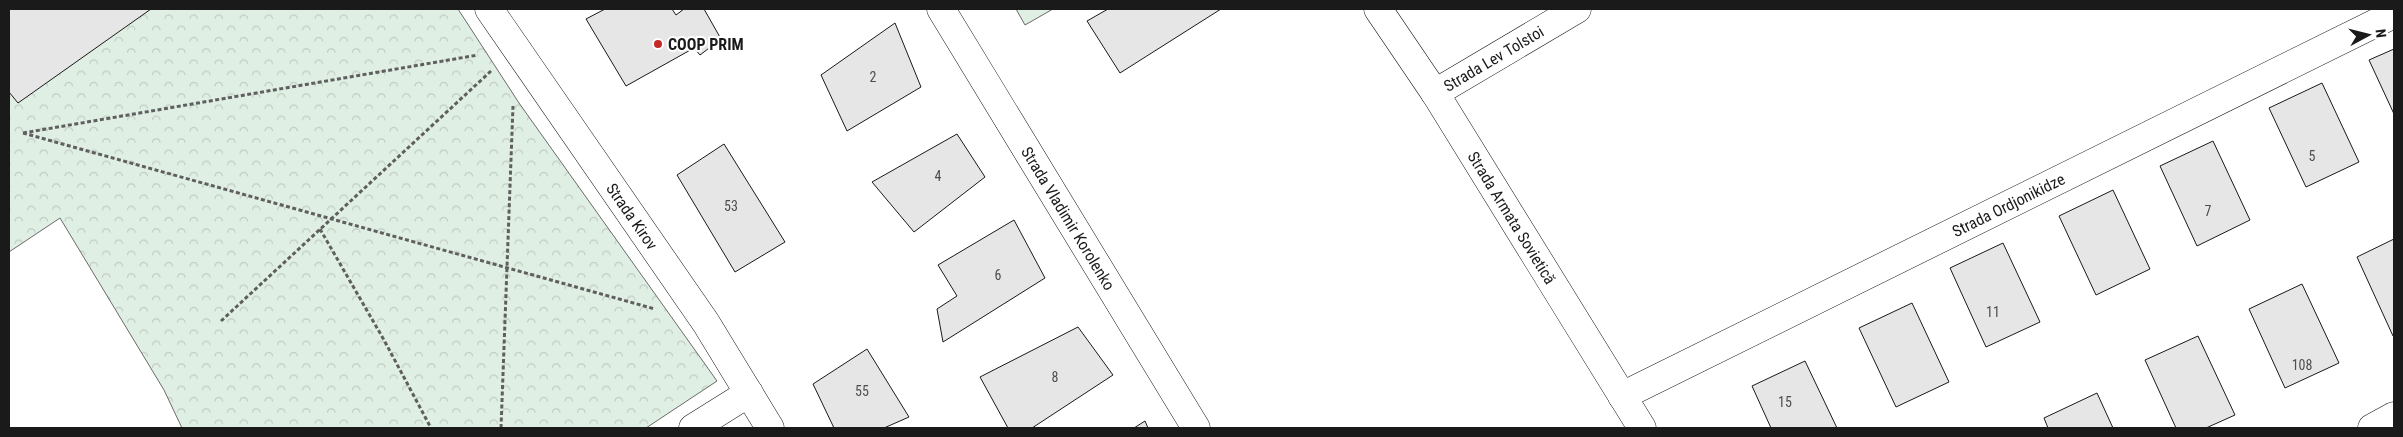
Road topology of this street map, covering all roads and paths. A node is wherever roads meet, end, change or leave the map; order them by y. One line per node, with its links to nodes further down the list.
1 (941, 9): 19 (street, Strada Vladimir Korolenko)
2 (1378, 9): 7 (street, Strada Armata Sovietică)
3 (1577, 9): 7 (street, Strada Lev Tolstoi)
4 (500, 12): 6 (street, Strada Kirov)
5 (2394, 14): 13 (street, Strada Ordjonikidze)
6 (516, 48): 8 (path); 9 (path); 9 (path); 11 (street, Strada Kirov)
7 (1435, 93): 13 (street, Strada Armata Sovietică)
8 (320, 230): 10 (path); 15 (path)
9 (507, 268): 11 (path); 16 (path)
10 (221, 321)
11 (706, 323): 12 (street, Strada Kirov)
12 (749, 393): 17 (street); 18 (street, Strada Kirov)
13 (1622, 396): 20 (street, Strada Armata Sovietică)
14 (2394, 416): 21 (street)
15 (431, 428)
16 (501, 428)
17 (693, 428)
18 (770, 428)
19 (1196, 428)
20 (1642, 428)
21 (2372, 428)

